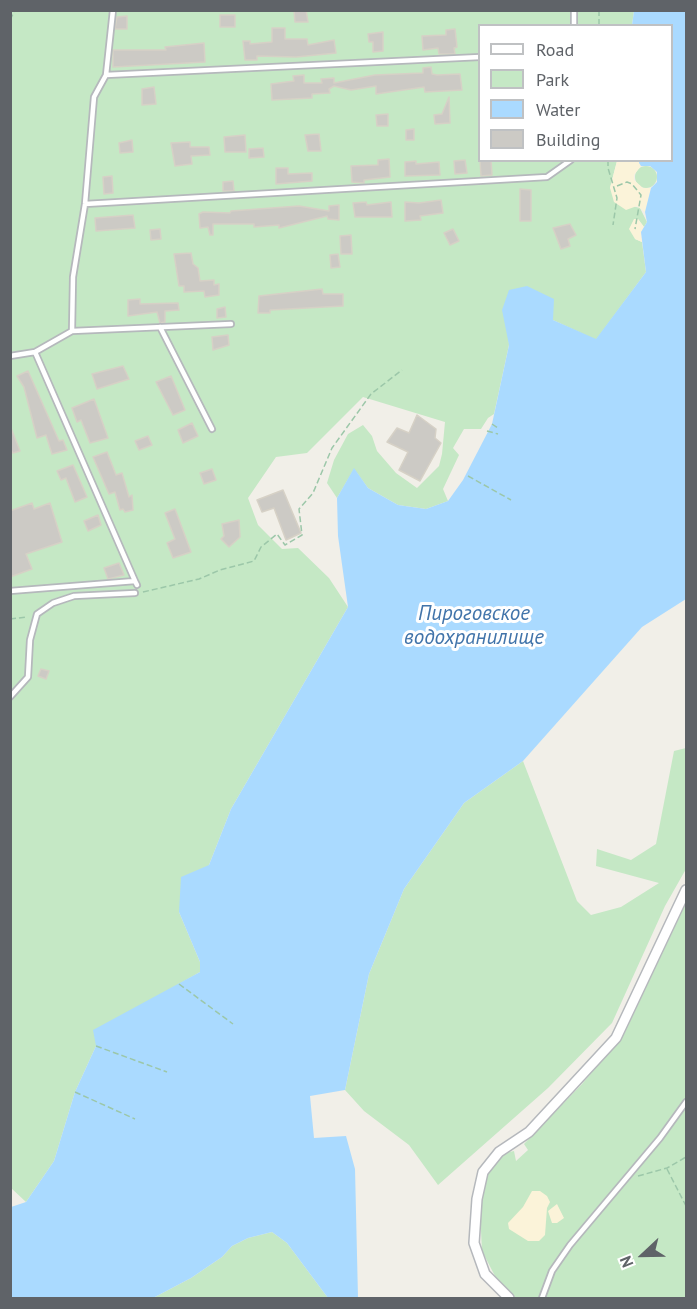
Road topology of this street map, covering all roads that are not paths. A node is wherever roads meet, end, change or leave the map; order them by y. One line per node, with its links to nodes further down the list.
1 (113, 10): 3 (lane)
2 (478, 57): 3 (lane)
3 (106, 75): 5 (lane)
4 (569, 162): 5 (lane)
5 (85, 204): 8 (lane)
6 (231, 324): 7 (lane)
7 (160, 327): 8 (lane); 11 (lane)
8 (72, 331): 9 (lane)
9 (35, 352): 10 (lane); 12 (lane)
10 (10, 356)
11 (212, 429)
12 (10, 591)
13 (135, 593): 14 (lane)
14 (10, 697)
15 (687, 890): 17 (street)
16 (687, 1102): 18 (lane)
17 (509, 1299)
18 (542, 1299)

